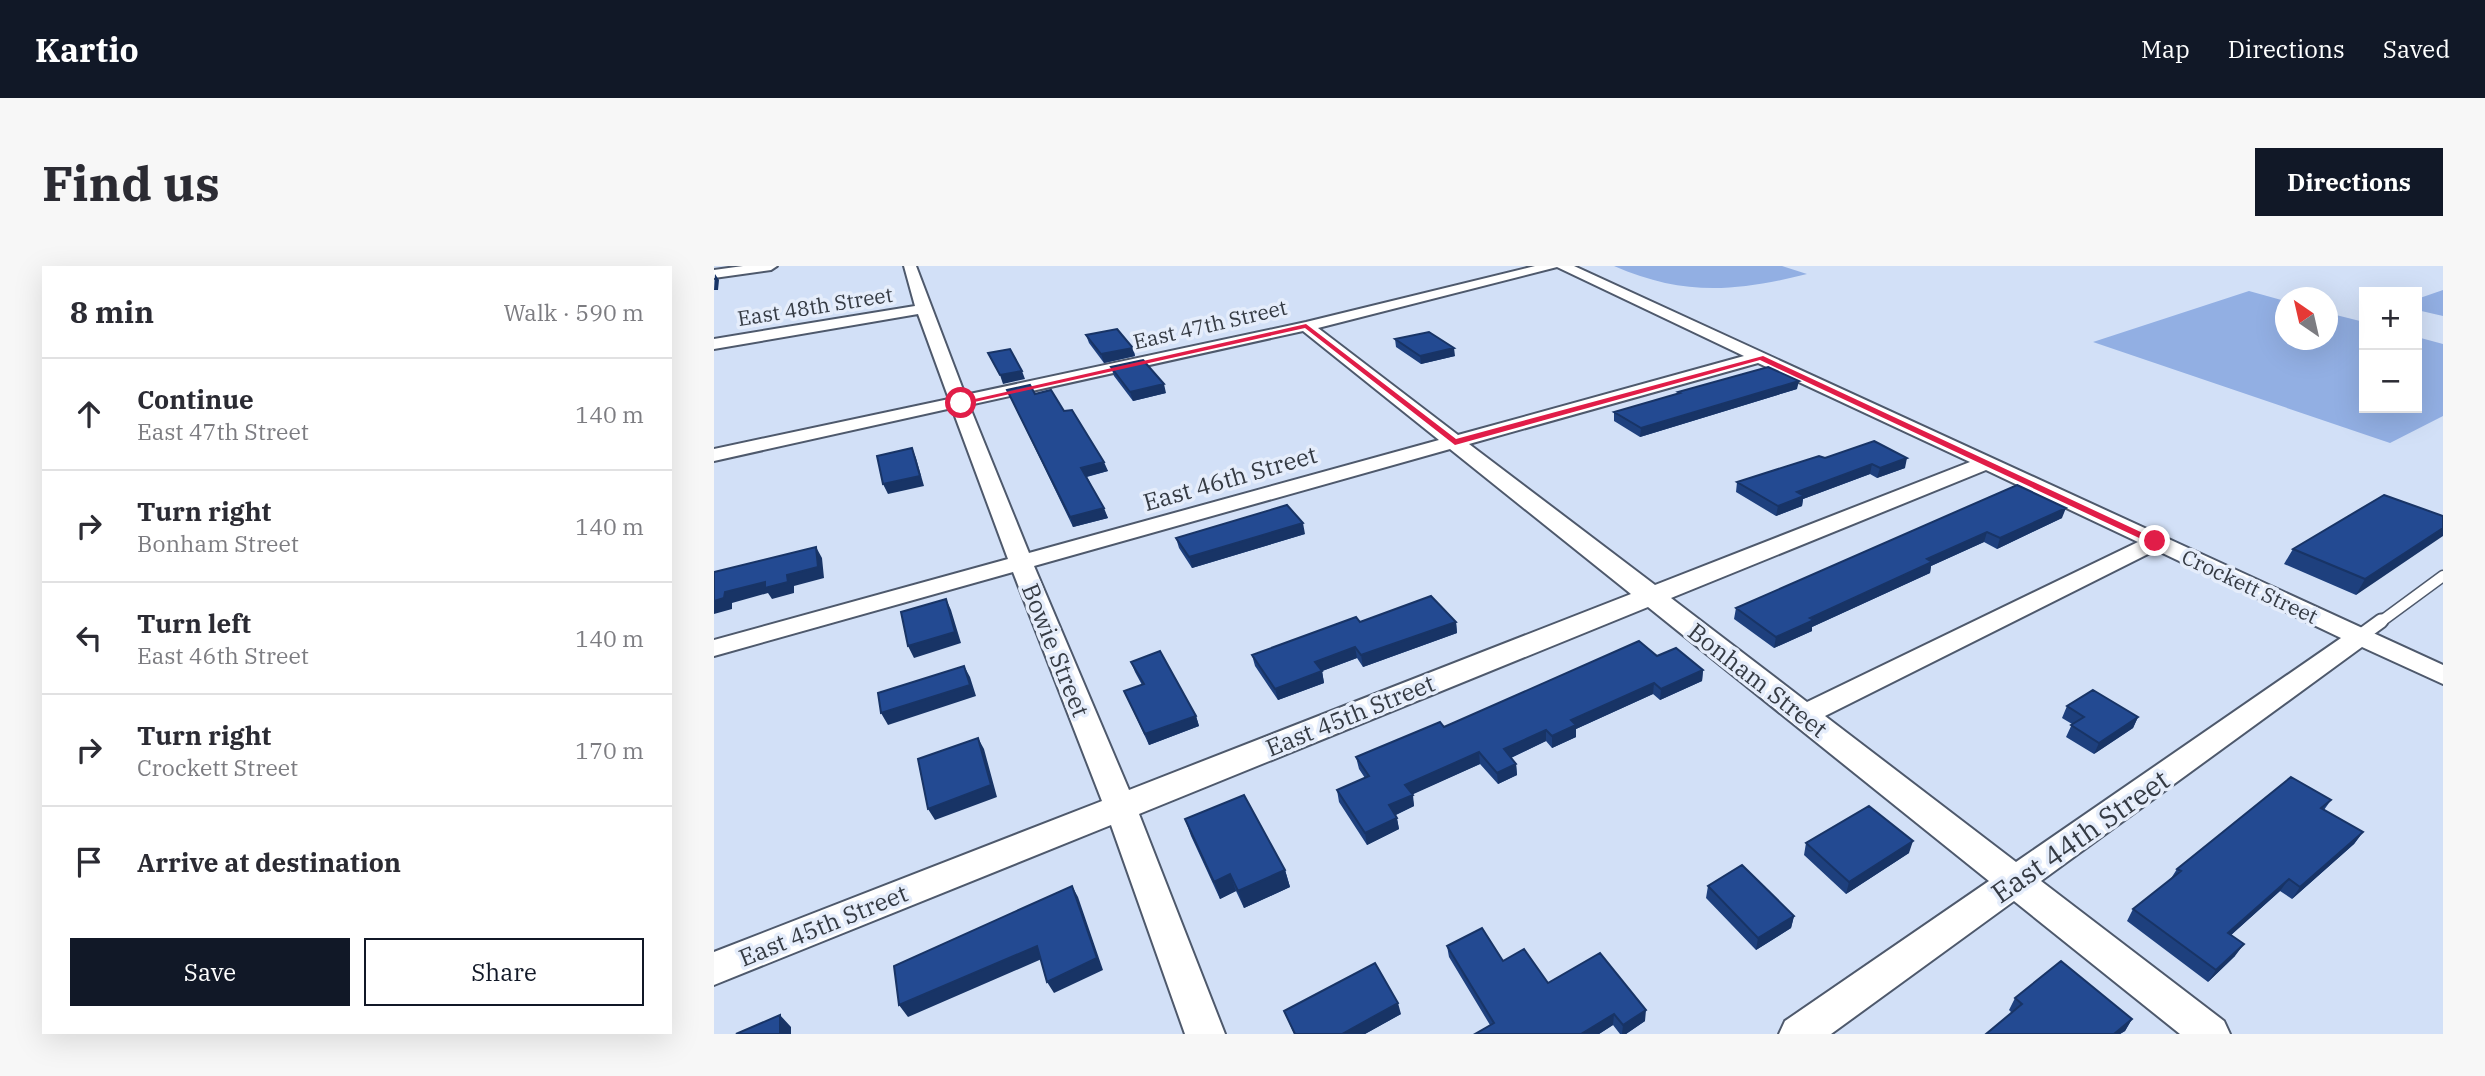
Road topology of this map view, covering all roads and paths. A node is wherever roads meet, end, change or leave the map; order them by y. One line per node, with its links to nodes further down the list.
1 (771, 266): 5 (street)
2 (910, 266): 6 (street, Bowie Street)
3 (1551, 266): 7 (street, East 47th Street)
4 (1563, 266): 9 (street, Crockett Street)
5 (714, 274)
6 (923, 309): 8 (street, East 48th Street); 10 (street, Bowie Street)
7 (1306, 326): 10 (street, East 47th Street); 11 (street, Bonham Street)
8 (714, 344)
9 (1760, 357): 11 (street, East 46th Street); 13 (street, Crockett Street)
10 (961, 403): 12 (street, East 47th Street); 15 (street, Bowie Street)
11 (1455, 442): 15 (street, East 46th Street); 17 (street, Bonham Street)
12 (714, 455)
13 (1986, 463): 14 (street, Crockett Street); 17 (street, East 45th Street)
14 (2155, 541): 18 (street, Crockett Street); 21 (street)
15 (1021, 563): 19 (street, East 46th Street); 22 (street, Bowie Street)
16 (2443, 576): 18 (lane)
17 (1651, 596): 21 (street, Bonham Street); 22 (street, East 45th Street)
18 (2359, 637): 20 (street, Crockett Street); 23 (street, East 44th Street)
19 (714, 648)
20 (2443, 675)
21 (1802, 715): 23 (street, Bonham Street)
22 (1120, 807): 24 (street, East 45th Street); 25 (street, Bowie Street)
23 (2016, 882): 26 (street, East 44th Street); 27 (street, Bonham Street)
24 (714, 969)
25 (1205, 1034)
26 (1799, 1034)
27 (2210, 1034)

